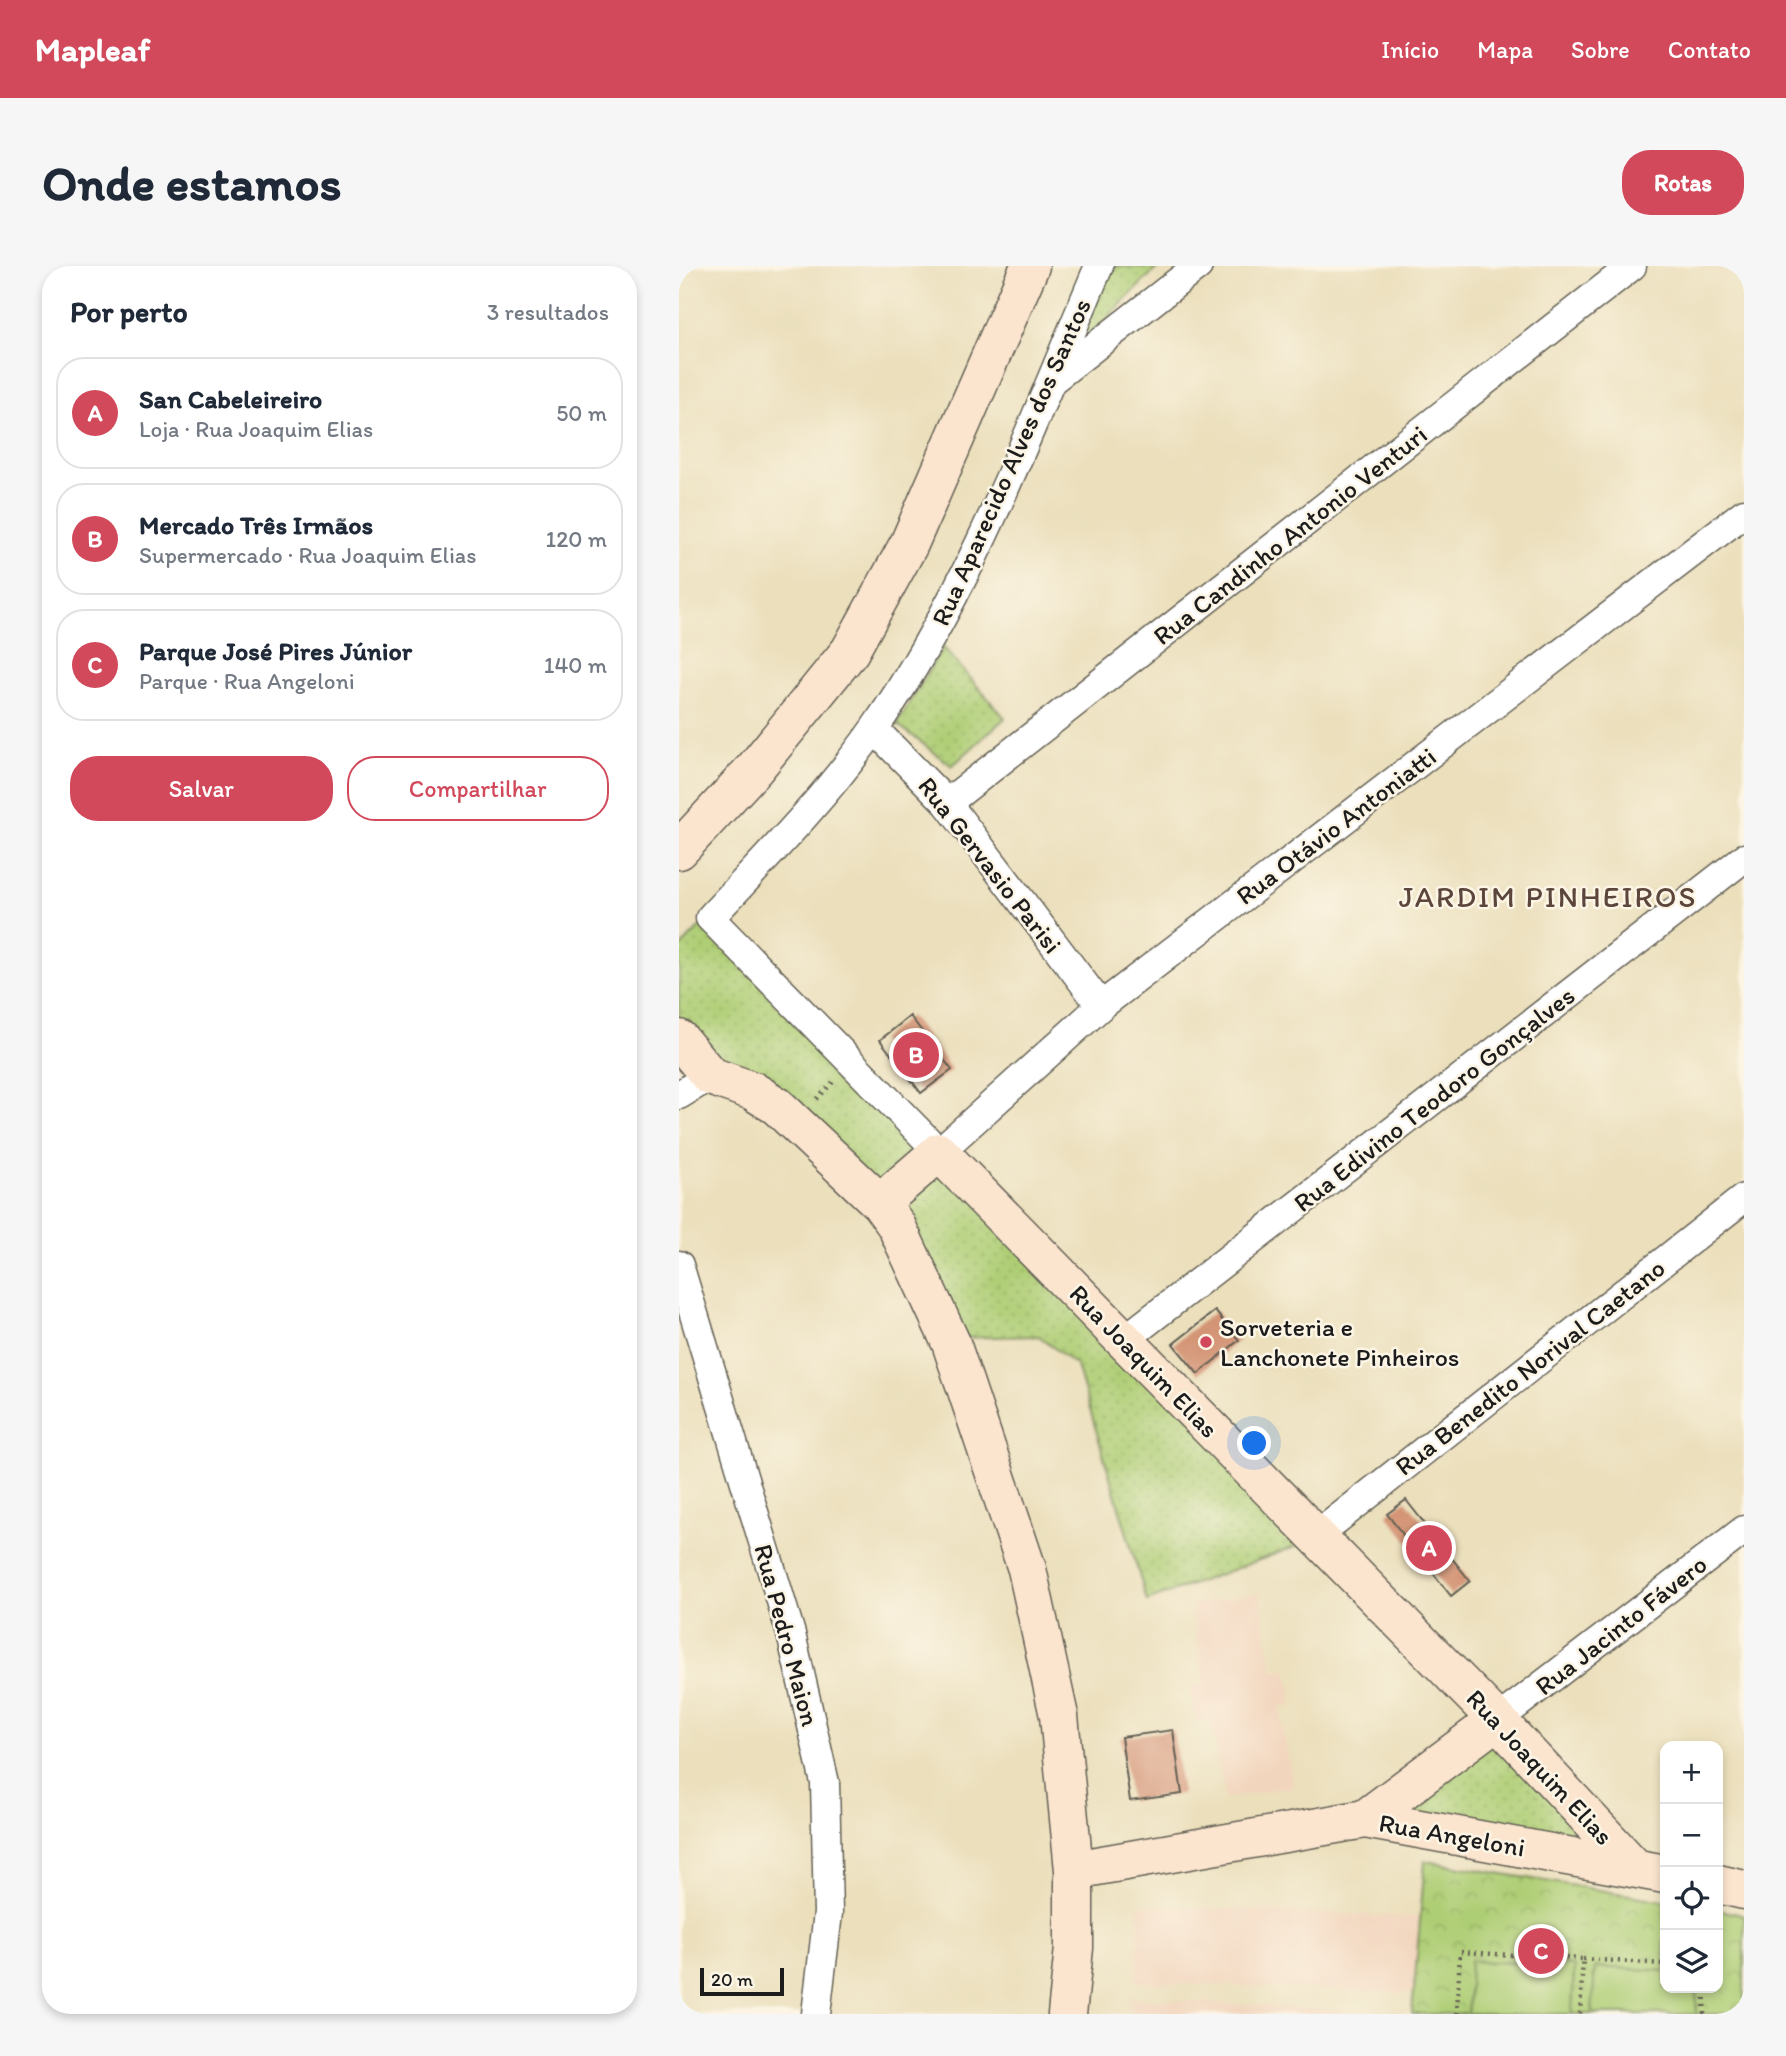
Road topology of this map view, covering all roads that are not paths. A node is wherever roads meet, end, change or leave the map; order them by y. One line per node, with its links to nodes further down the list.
1 (1030, 266): 9 (street)
2 (1099, 266): 5 (street, Rua Aparecido Alves dos Santos)
3 (1198, 266): 5 (street)
4 (1632, 266): 8 (street, Rua Candinho Antonio Venturi)
5 (1049, 383): 7 (street, Rua Aparecido Alves dos Santos)
6 (1744, 513): 12 (street, Rua Otávio Antoniatti)
7 (874, 729): 8 (street, Rua Gervasio Parisi); 11 (street, Rua Aparecido Alves dos Santos)
8 (947, 803): 12 (street, Rua Gervasio Parisi)
9 (679, 850)
10 (1744, 858): 19 (street, Rua Edivino Teodoro Gonçalves)
11 (711, 918): 15 (street, Rua Joaquim Elias)
12 (1101, 1006): 15 (street, Rua Otávio Antoniatti)
13 (679, 1039): 14 (street)
14 (694, 1085): 16 (street)
15 (939, 1152): 16 (street); 19 (street, Rua Joaquim Elias)
16 (870, 1194): 24 (street)
17 (1744, 1198): 21 (street, Rua Benedito Norival Caetano)
18 (679, 1265): 28 (street, Rua Pedro Maion)
19 (1124, 1340): 21 (street, Rua Joaquim Elias)
20 (1744, 1530): 22 (street, Rua Jacinto Fávero)
21 (1316, 1536): 22 (street, Rua Joaquim Elias)
22 (1497, 1720): 23 (street); 25 (street, Rua Joaquim Elias)
23 (1365, 1819): 24 (street, Rua Angeloni); 25 (street, Rua Angeloni)
24 (1074, 1870): 29 (street)
25 (1649, 1870)
26 (1723, 1885): 27 (street)
27 (1744, 1890)
28 (816, 2014)
29 (1067, 2014)

